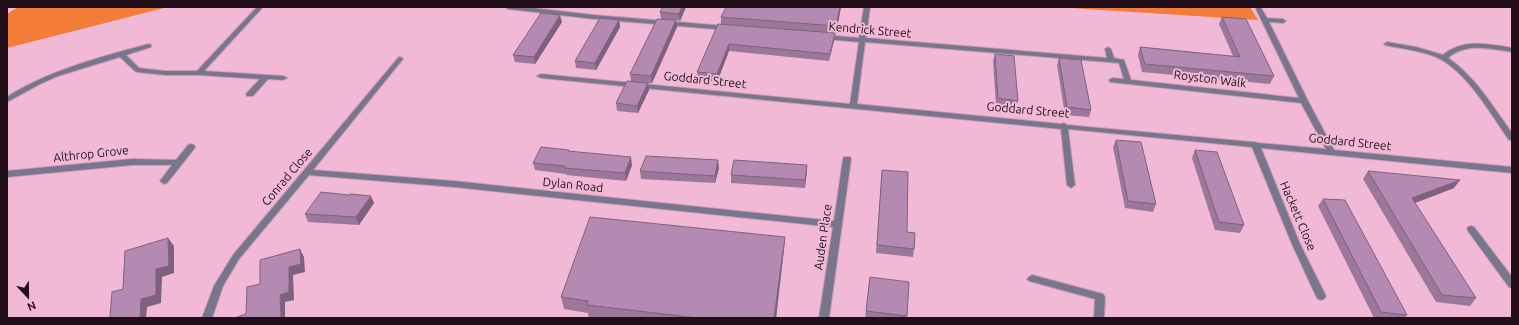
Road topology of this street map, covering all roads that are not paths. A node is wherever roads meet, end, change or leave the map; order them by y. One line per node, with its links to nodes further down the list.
1 (260, 7): 18 (street)
2 (508, 7): 7 (street)
3 (867, 7): 9 (street)
4 (1259, 9): 5 (street)
5 (1265, 20): 6 (street); 26 (street)
6 (1283, 21)
7 (732, 28)
8 (816, 36): 9 (street, Kendrick Street)
9 (862, 40): 17 (street, Kendrick Street); 27 (street)
10 (1387, 44): 15 (street)
11 (149, 46): 14 (street)
12 (1108, 49): 17 (street)
13 (1512, 50): 15 (street)
14 (122, 55): 18 (street); 25 (street)
15 (1444, 58): 29 (street)
16 (400, 59): 36 (street, Conrad Close)
17 (1111, 61): 23 (street, Kendrick Street)
18 (199, 73): 20 (street)
19 (541, 76): 27 (street, Goddard Street)
20 (266, 77): 21 (street); 24 (street)
21 (283, 78)
22 (1113, 80): 23 (street, Royston Walk)
23 (1128, 82): 26 (street, Royston Walk)
24 (250, 94)
25 (7, 100)
26 (1304, 102): 32 (street)
27 (854, 106): 28 (street, Goddard Street)
28 (1064, 125): 30 (street, Goddard Street); 39 (street)
29 (1512, 138)
30 (1255, 144): 32 (street, Goddard Street); 44 (street, Hackett Close)
31 (191, 147): 34 (street)
32 (1331, 152): 35 (street, Goddard Street)
33 (847, 159): 40 (street, Auden Place)
34 (178, 163): 37 (street, Althrop Grove); 38 (street)
35 (1512, 170)
36 (307, 172): 40 (street, Dylan Road); 45 (street, Conrad Close)
37 (7, 174)
38 (164, 180)
39 (1071, 185)
40 (837, 224): 46 (street, Auden Place)
41 (1471, 229): 43 (street)
42 (1032, 279): 47 (street)
43 (1512, 284)
44 (1321, 296)
45 (207, 318)
46 (824, 318)
47 (1099, 318)

